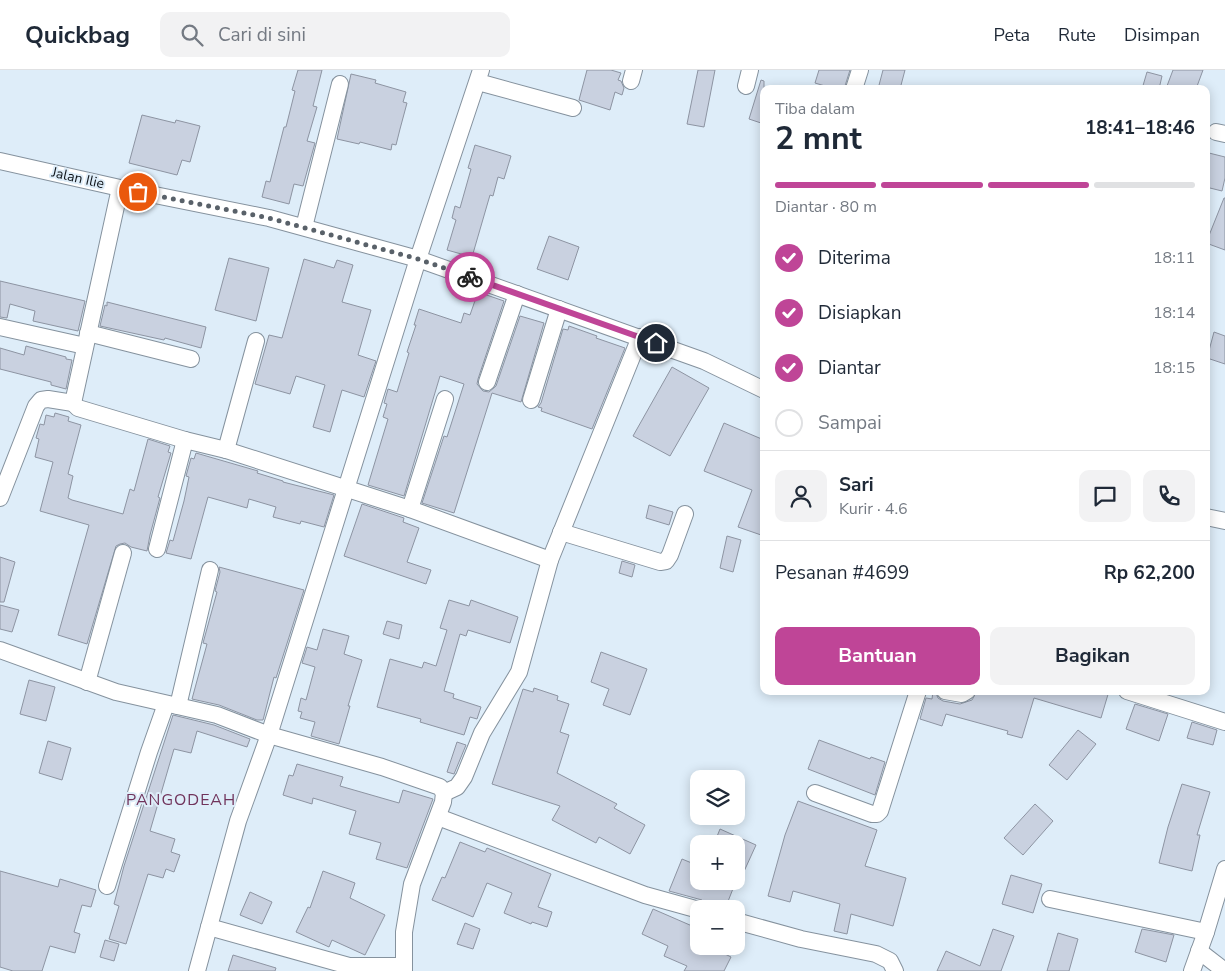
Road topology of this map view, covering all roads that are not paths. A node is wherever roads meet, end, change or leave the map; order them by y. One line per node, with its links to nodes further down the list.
1 (860, 70): 4 (street)
2 (480, 76): 5 (street); 9 (street)
3 (340, 84): 8 (street)
4 (855, 85)
5 (573, 108)
6 (0, 161): 7 (street, Jalan Ilie)
7 (120, 188): 8 (street, Jalan Ilie); 14 (street)
8 (304, 228): 9 (street, Jalan Ilie)
9 (418, 259): 10 (street, Jalan Ilie); 24 (street)
10 (517, 294): 11 (street, Jalan Ilie); 17 (street)
11 (560, 309): 13 (street, Jalan Ilie); 20 (street)
12 (0, 327): 14 (street)
13 (640, 337): 18 (street, Jalan Ilie); 30 (street)
14 (87, 340): 16 (street); 21 (street)
15 (256, 341): 23 (street)
16 (191, 359)
17 (487, 382)
18 (760, 388)
19 (445, 399): 26 (street)
20 (531, 400)
21 (73, 403): 22 (street); 25 (street)
22 (185, 440): 23 (street); 31 (street)
23 (226, 450): 24 (street)
24 (347, 488): 26 (street); 41 (street)
25 (0, 498)
26 (410, 510): 33 (street)
27 (685, 514): 30 (street)
28 (1210, 518): 29 (street)
29 (1225, 521)
30 (561, 532): 33 (street)
31 (157, 549)
32 (123, 553): 36 (street)
33 (550, 560): 42 (street)
34 (210, 570): 39 (street)
35 (0, 650): 36 (street)
36 (87, 682): 39 (street)
37 (917, 695): 43 (street)
38 (1140, 695): 40 (street)
39 (172, 705): 41 (street); 46 (street)
40 (1225, 722)
41 (269, 735): 42 (street); 50 (street)
42 (444, 793): 44 (street)
43 (815, 793)
44 (438, 817): 48 (street); 53 (street)
45 (1225, 869): 51 (street)
46 (108, 886)
47 (1050, 899): 51 (street)
48 (690, 908)
49 (745, 923): 55 (street)
50 (209, 927): 53 (street); 54 (street)
51 (1206, 932): 52 (street)
52 (1199, 951): 56 (street); 57 (street)
53 (403, 968)
54 (197, 971)
55 (895, 971)
56 (1192, 971)
57 (1225, 971)

